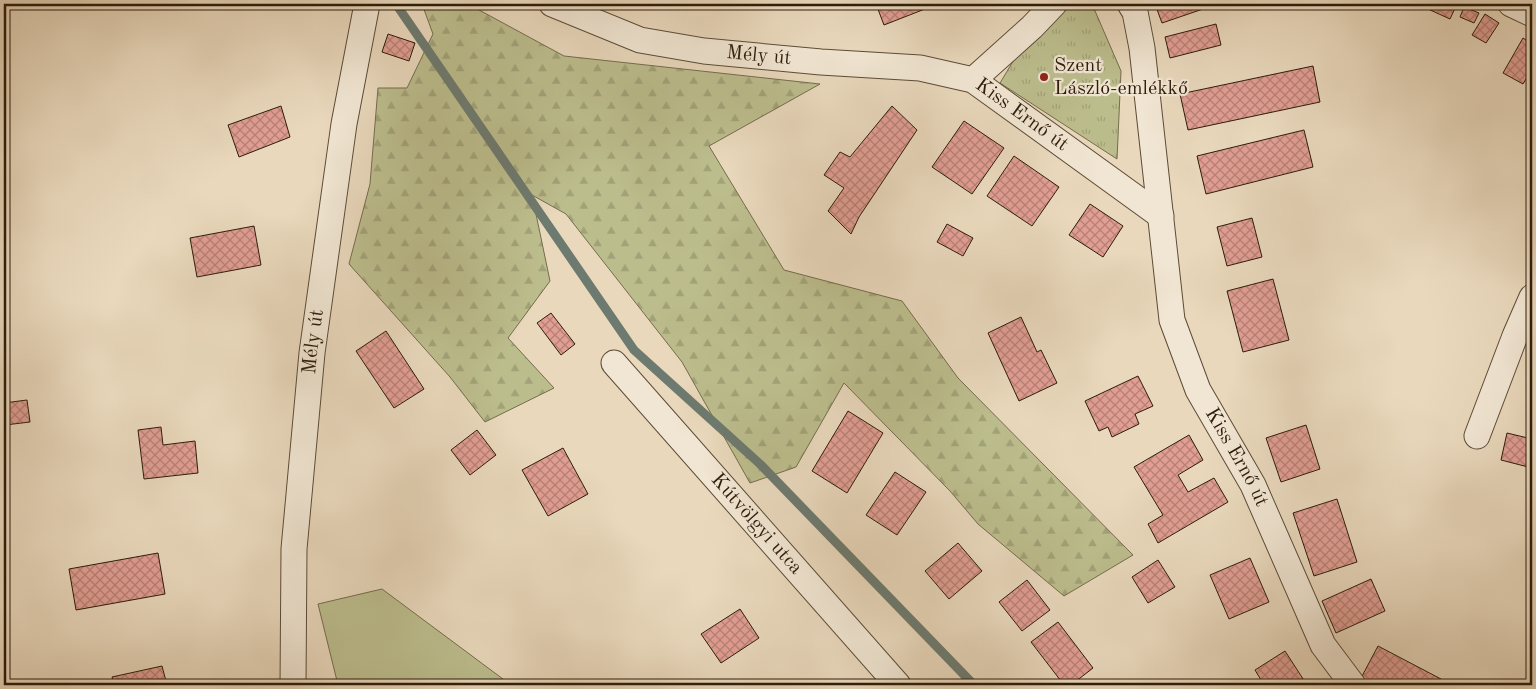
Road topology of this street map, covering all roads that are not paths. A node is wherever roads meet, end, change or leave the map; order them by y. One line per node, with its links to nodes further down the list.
1 (367, 4): 12 (street, Mély út)
2 (552, 4): 7 (street, Mély út)
3 (1054, 4): 7 (street, Kiss Ernő út)
4 (1130, 4): 8 (street, Kiss Ernő út)
5 (1511, 4): 6 (street)
6 (1532, 14)
7 (973, 80): 8 (street, Kiss Ernő út)
8 (1161, 216): 14 (street, Kiss Ernő út)
9 (1532, 297): 11 (street)
10 (614, 363): 13 (street, Kútvölgyi utca)
11 (1476, 436)
12 (293, 685)
13 (898, 685)
14 (1353, 685)

